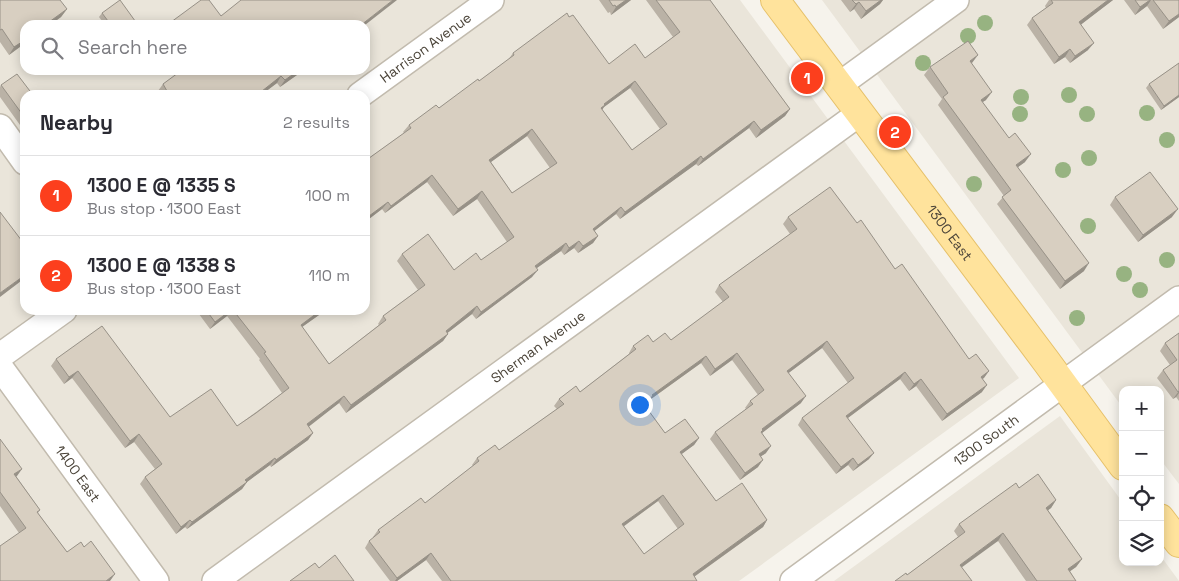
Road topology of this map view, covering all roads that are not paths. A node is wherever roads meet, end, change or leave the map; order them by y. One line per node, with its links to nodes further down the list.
1 (489, 0): 5 (street, Harrison Avenue)
2 (776, 0): 4 (main road, 1300 East)
3 (956, 0): 4 (street)
4 (839, 84): 6 (main road, 1300 East)
5 (367, 90)
6 (860, 113): 13 (main road, 1300 East); 18 (street, Sherman Avenue)
7 (0, 127): 8 (street)
8 (20, 155)
9 (1179, 299): 13 (street, 1300 South)
10 (57, 315): 11 (street)
11 (0, 356)
12 (0, 367): 17 (street, 1400 East)
13 (1063, 384): 14 (main road, 1300 East); 19 (street, 1300 South)
14 (1119, 461)
15 (1162, 521): 16 (main road)
16 (1179, 543)
17 (156, 581)
18 (216, 581)
19 (793, 581)

